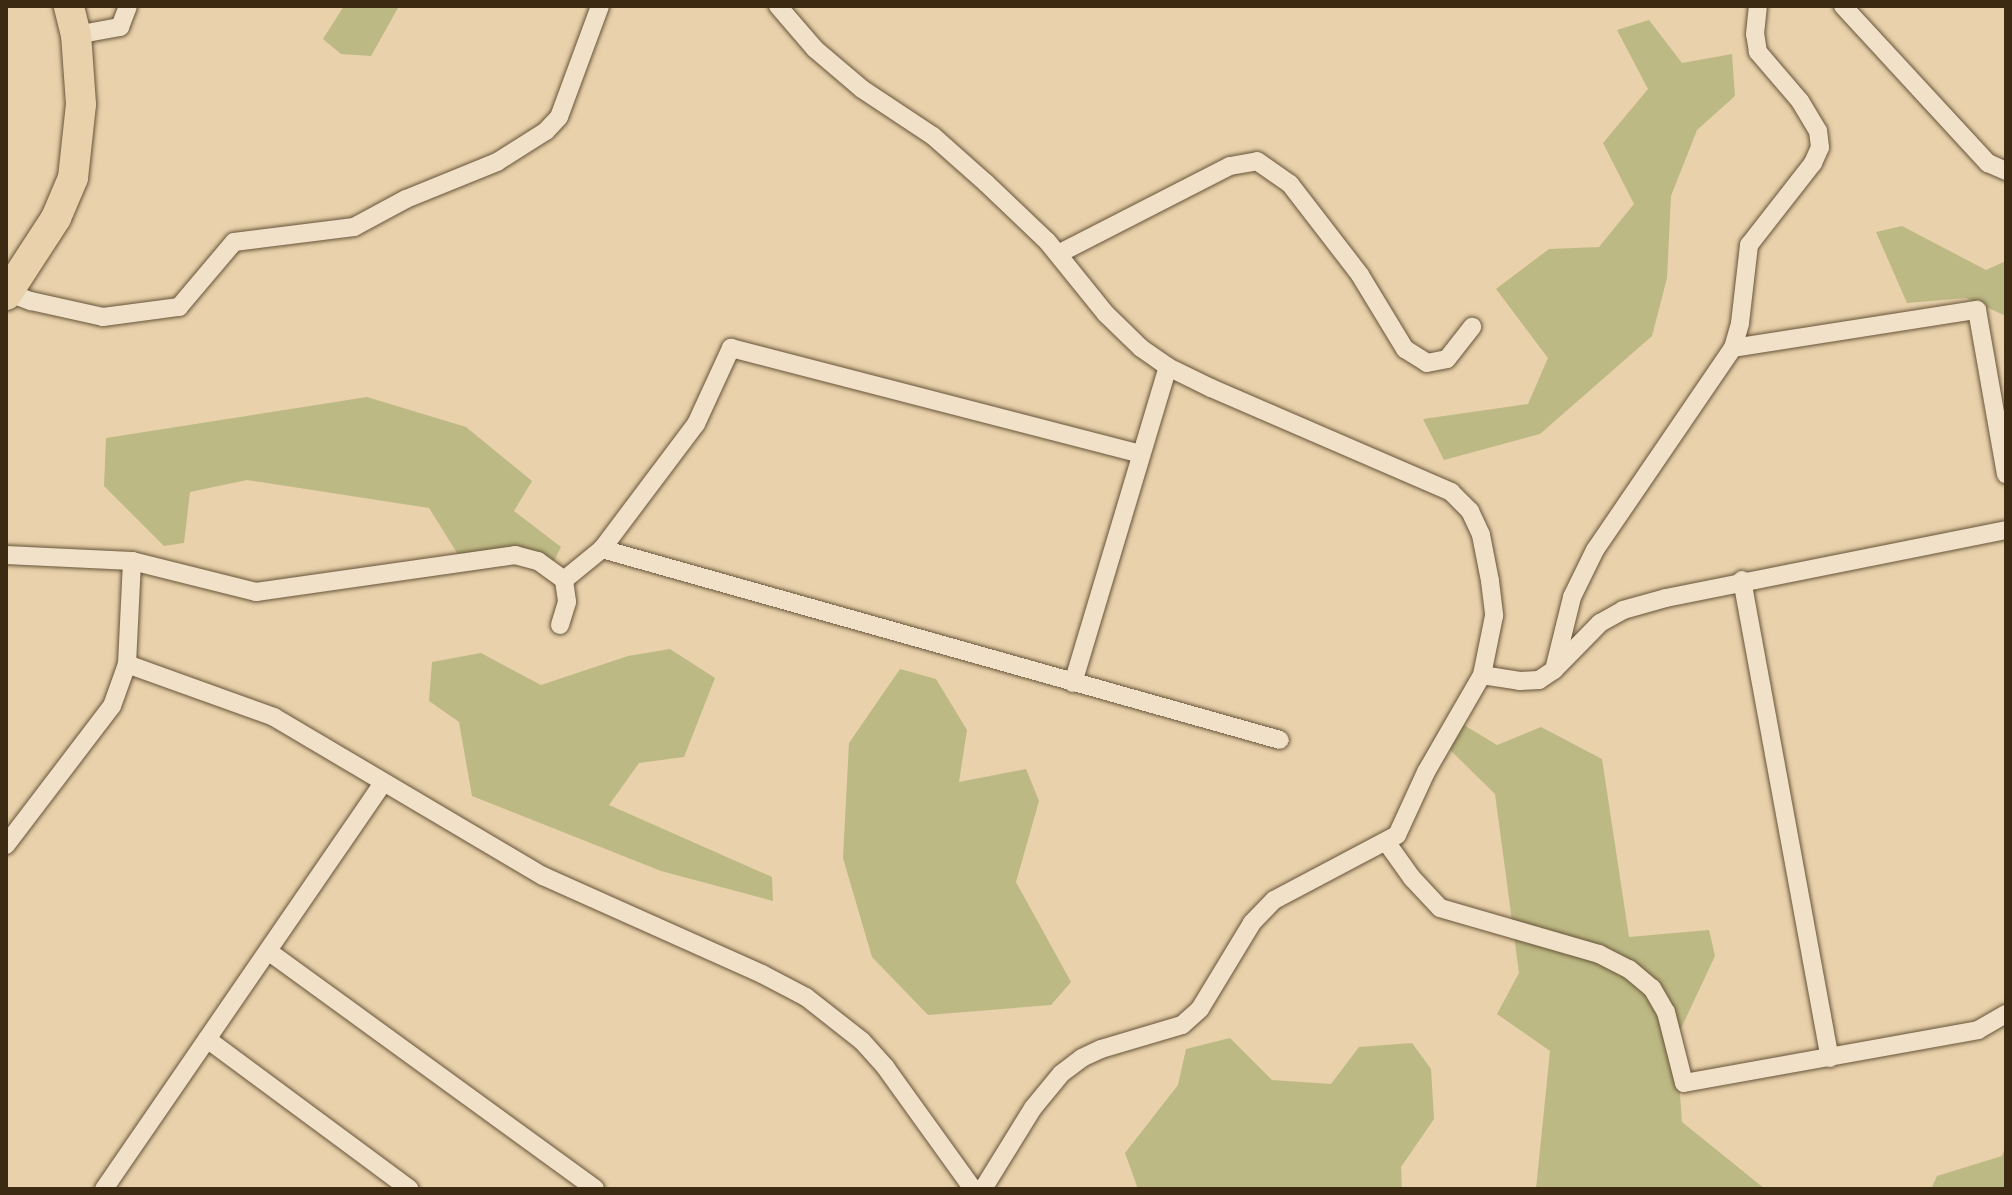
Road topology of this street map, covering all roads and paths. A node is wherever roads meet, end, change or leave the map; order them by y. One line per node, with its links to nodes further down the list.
1 (128, 6): 6 (street)
2 (600, 6): 9 (street)
3 (778, 6): 8 (street)
4 (1758, 6): 11 (street)
5 (1843, 6): 7 (street)
6 (72, 20): 9 (main road)
7 (2006, 171)
8 (1058, 254): 10 (street); 12 (street)
9 (7, 294)
10 (1472, 327)
11 (1733, 348): 14 (street); 23 (street)
12 (1168, 367): 13 (street); 24 (street)
13 (1141, 454): 16 (street); 25 (street)
14 (2006, 474)
15 (2006, 530): 20 (street)
16 (602, 549): 19 (street); 25 (street)
17 (6, 555): 18 (street)
18 (132, 561): 19 (street); 22 (street)
19 (564, 580): 21 (street)
20 (1742, 580): 23 (street); 33 (street)
21 (560, 625)
22 (127, 664): 27 (street); 29 (street)
23 (1554, 670): 24 (street)
24 (1482, 675): 28 (street)
25 (1073, 683): 26 (street)
26 (1280, 740)
27 (383, 783): 30 (street); 37 (street)
28 (1387, 843): 33 (street); 38 (street)
29 (6, 845)
30 (268, 951): 32 (street); 36 (street)
31 (2006, 1014): 33 (street)
32 (207, 1039): 34 (street); 35 (street)
33 (1830, 1058)
34 (104, 1189)
35 (410, 1189)
36 (595, 1189)
37 (973, 1189)
38 (983, 1189)

